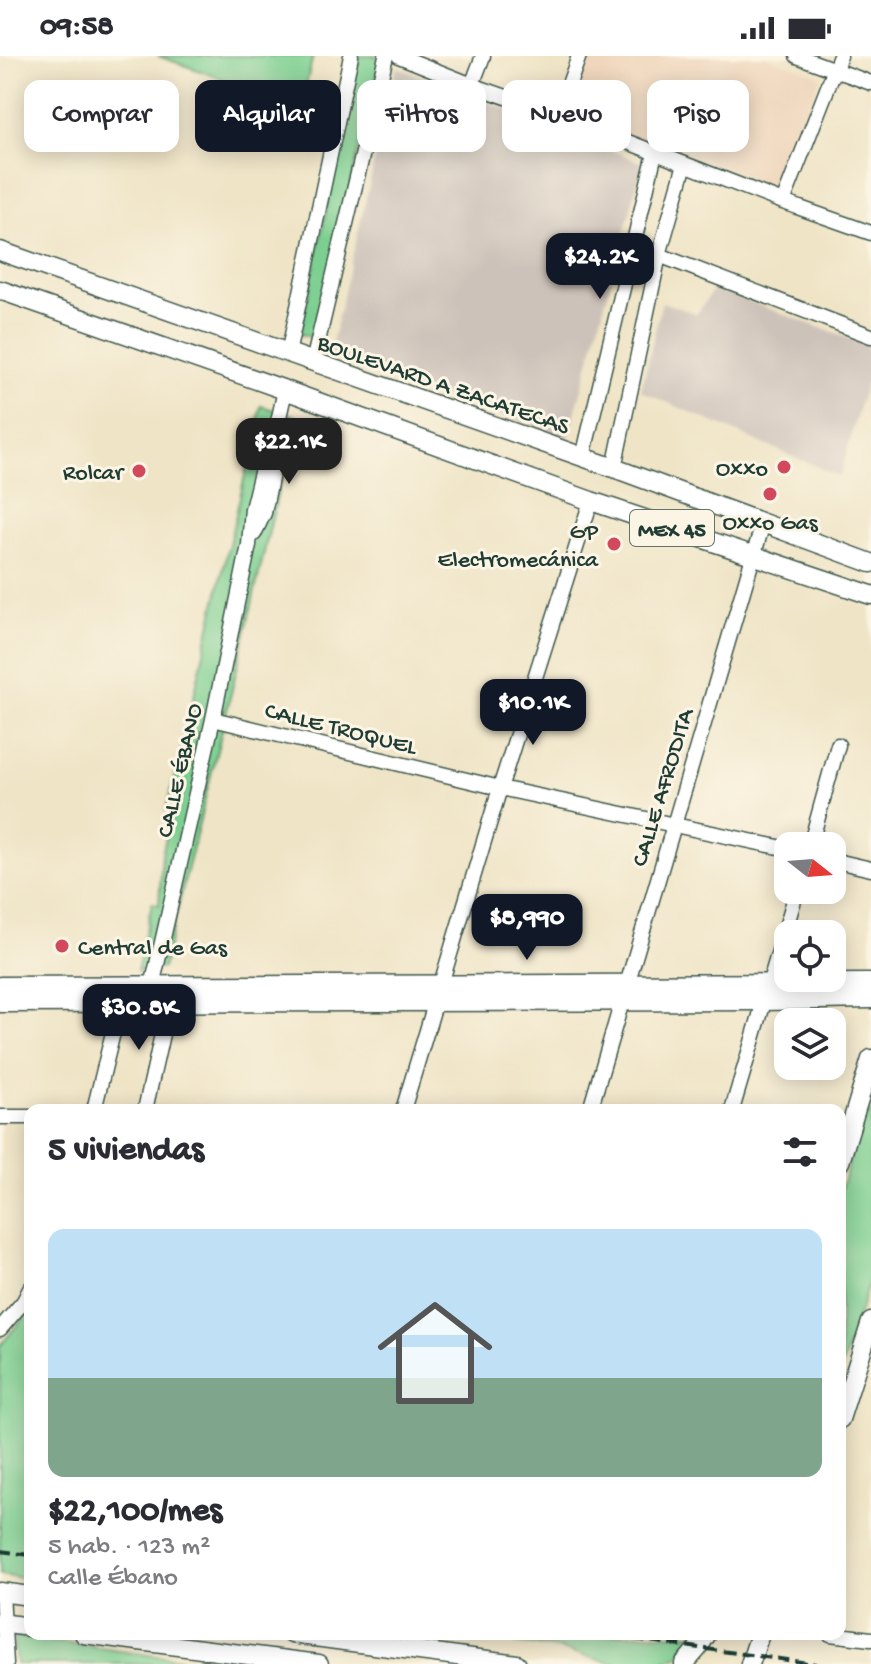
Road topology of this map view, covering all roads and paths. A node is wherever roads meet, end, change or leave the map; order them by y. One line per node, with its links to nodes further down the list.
1 (351, 56): 21 (street)
2 (386, 56): 22 (street)
3 (399, 56): 8 (street)
4 (483, 56): 9 (street)
5 (579, 56): 10 (street)
6 (797, 56): 7 (street)
7 (838, 63): 11 (street); 15 (street)
8 (459, 80)
9 (474, 80)
10 (570, 80)
11 (871, 83)
12 (631, 144): 13 (street)
13 (655, 153): 14 (street); 24 (street)
14 (685, 164): 15 (street); 18 (street)
15 (783, 202): 16 (street)
16 (871, 233)
17 (0, 251): 21 (main road, BOULEVARD A ZACATECAS / MEX 45)
18 (659, 255): 20 (street); 25 (street)
19 (0, 290): 23 (main road, MEX 45)
20 (871, 335)
21 (288, 354): 22 (main road, BOULEVARD A ZACATECAS / MEX 45)
22 (313, 362): 24 (main road, BOULEVARD A ZACATECAS / MEX 45)
23 (285, 390): 26 (main road, MEX 45); 31 (street, CALLE ÉBANO)
24 (583, 457): 25 (main road, BOULEVARD A ZACATECAS / MEX 45)
25 (614, 468): 27 (main road, BOULEVARD A ZACATECAS / MEX 45)
26 (591, 501): 28 (main road, MEX 45); 33 (street)
27 (763, 523): 28 (street, CALLE AFRODITA); 29 (main road, BOULEVARD A ZACATECAS / MEX 45)
28 (753, 556): 30 (main road, MEX 45); 34 (street, CALLE AFRODITA)
29 (871, 563)
30 (871, 595)
31 (213, 719): 33 (street, CALLE TROQUEL); 45 (street, CALLE ÉBANO)
32 (838, 745): 35 (street)
33 (500, 788): 34 (street, CALLE TROQUEL); 41 (street)
34 (673, 826): 36 (street, CALLE TROQUEL); 44 (street, CALLE AFRODITA)
35 (814, 832)
36 (774, 846)
37 (846, 863): 38 (street)
38 (871, 869)
39 (793, 904): 43 (street)
40 (871, 983): 43 (main road)
41 (442, 984): 44 (main road); 45 (main road); 49 (street)
42 (0, 986): 45 (main road)
43 (766, 992): 44 (main road); 46 (main road); 56 (street)
44 (624, 993): 49 (main road); 55 (street, CALLE AFRODITA)
45 (150, 994): 48 (main road); 50 (main road)
46 (871, 999)
47 (0, 1003): 50 (main road)
48 (169, 1003): 49 (main road); 53 (street)
49 (436, 1003): 54 (street)
50 (120, 1004): 52 (street)
51 (871, 1059): 59 (main road)
52 (95, 1104)
53 (146, 1104)
54 (405, 1104)
55 (592, 1104)
56 (734, 1104)
57 (0, 1117): 58 (street)
58 (24, 1117)
59 (846, 1142)
60 (24, 1301): 61 (street)
61 (2, 1322)
62 (871, 1322): 63 (main road)
63 (866, 1356): 64 (main road)
64 (846, 1404)
65 (1, 1592): 66 (main road); 67 (street)
66 (24, 1595)
67 (2, 1623): 68 (main road); 75 (street)
68 (24, 1626)
69 (846, 1636): 70 (street)
70 (871, 1639)
71 (131, 1640): 76 (main road)
72 (337, 1640): 77 (main road)
73 (703, 1640): 78 (main road)
74 (758, 1640): 79 (main road)
75 (6, 1664)
76 (319, 1664)
77 (517, 1664)
78 (684, 1664)
79 (750, 1664)

